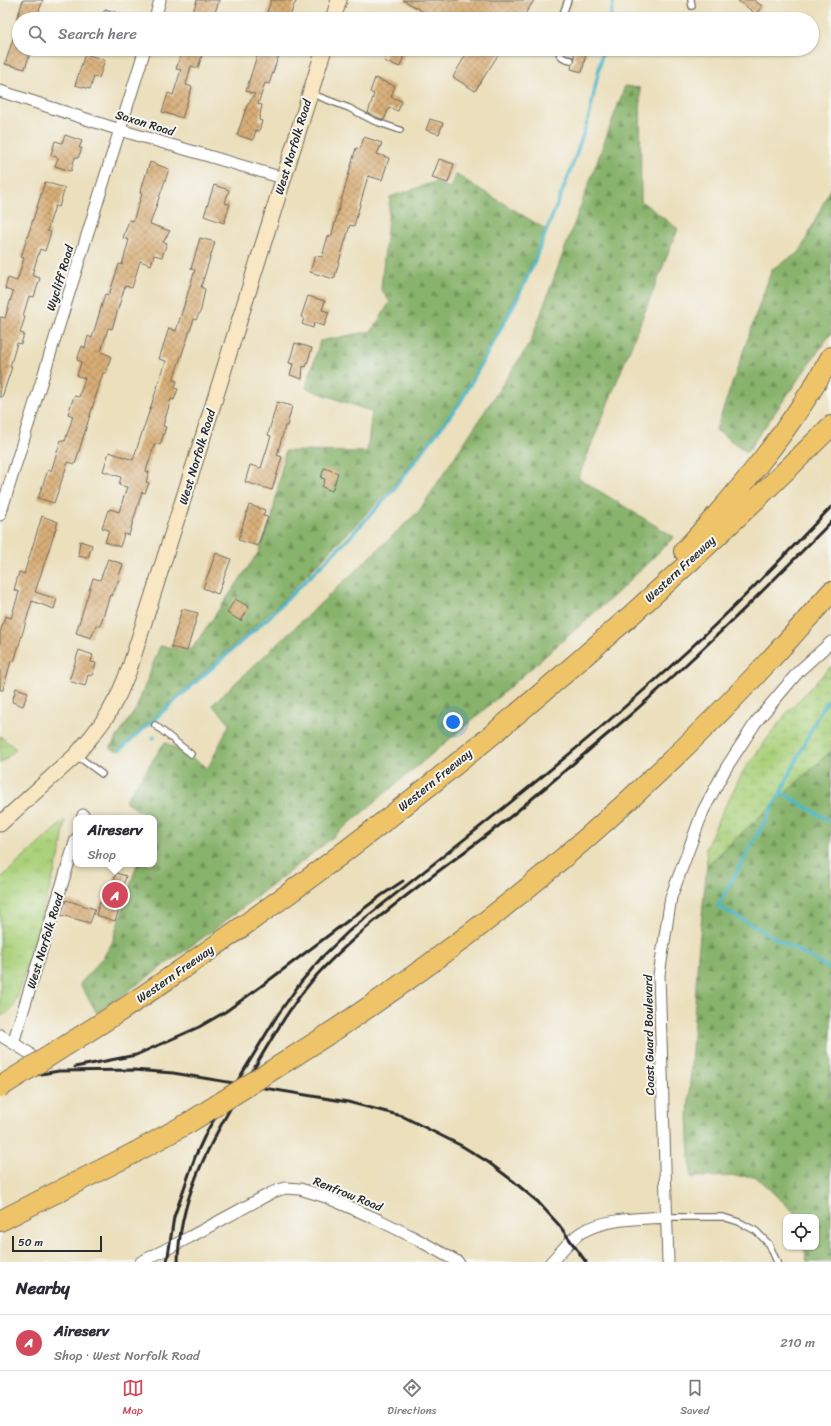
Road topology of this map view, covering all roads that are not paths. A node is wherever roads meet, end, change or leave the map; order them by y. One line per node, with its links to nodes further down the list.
1 (160, 0): 4 (street)
2 (339, 0): 5 (street)
3 (568, 0): 6 (lane)
4 (156, 12)
5 (335, 12)
6 (564, 12)
7 (143, 56): 13 (street, Wycliff Road)
8 (322, 56): 12 (street, West Norfolk Road)
9 (560, 56): 10 (lane)
10 (571, 60)
11 (0, 91): 13 (street, Saxon Road)
12 (310, 93): 14 (lane); 15 (street, West Norfolk Road)
13 (120, 130): 15 (street, Saxon Road); 18 (street, Wycliff Road)
14 (400, 130)
15 (283, 178): 23 (street, West Norfolk Road)
16 (831, 357): 21 (highway)
17 (831, 426): 21 (highway, Western Freeway)
18 (0, 515)
19 (831, 592): 33 (highway, bridge)
20 (831, 642): 32 (street, Coast Guard Boulevard)
21 (533, 701): 31 (highway, Western Freeway, bridge)
22 (155, 725): 24 (lane)
23 (76, 754): 25 (lane); 26 (street, West Norfolk Road)
24 (191, 754)
25 (102, 774)
26 (0, 824)
27 (73, 849): 29 (street, West Norfolk Road)
28 (0, 1035): 29 (street)
29 (13, 1043): 30 (street)
30 (29, 1053)
31 (0, 1087)
32 (667, 1217): 36 (street); 37 (street, Coast Guard Boulevard); 38 (lane)
33 (0, 1222)
34 (141, 1262): 35 (street, Renfrow Road)
35 (458, 1262)
36 (551, 1262)
37 (668, 1262)
38 (777, 1262)

